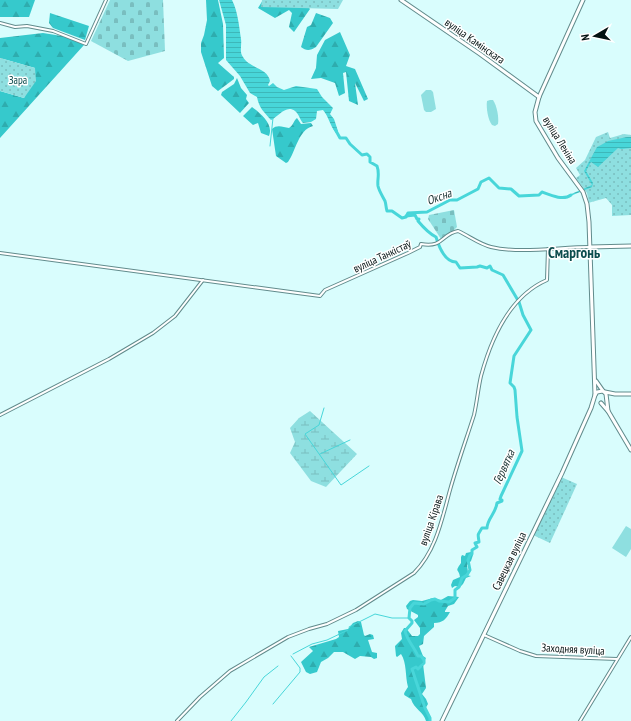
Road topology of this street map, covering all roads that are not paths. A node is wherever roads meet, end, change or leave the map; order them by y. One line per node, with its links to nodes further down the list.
1 (106, 0): 4 (street)
2 (401, 0): 5 (main road, вуліца Камінскага)
3 (583, 0): 5 (main road, вуліца Леніна)
4 (0, 23)
5 (539, 97): 7 (main road, вуліца Леніна)
6 (631, 246): 7 (main road)
7 (590, 247): 8 (street, вуліца Танкістаў); 11 (main road, Савецкая вуліца)
8 (548, 249): 10 (street, вуліца Танкістаў); 25 (street, вуліца Кірава)
9 (0, 253): 10 (street)
10 (203, 280): 20 (street)
11 (595, 379): 12 (main road); 15 (main road, Савецкая вуліца)
12 (603, 391): 13 (main road); 15 (main road); 16 (main road)
13 (615, 394): 14 (main road); 16 (main road)
14 (631, 394)
15 (595, 396): 17 (main road); 18 (main road, Савецкая вуліца)
16 (606, 400): 17 (main road); 19 (main road)
17 (600, 403): 18 (main road); 19 (main road)
18 (591, 408): 22 (main road, Савецкая вуліца)
19 (608, 411): 21 (main road)
20 (0, 415)
21 (631, 450)
22 (483, 634): 24 (street, Заходняя вуліца); 26 (main road, Савецкая вуліца)
23 (631, 637): 24 (street)
24 (617, 659): 27 (street)
25 (177, 721)
26 (442, 721)
27 (580, 721)

